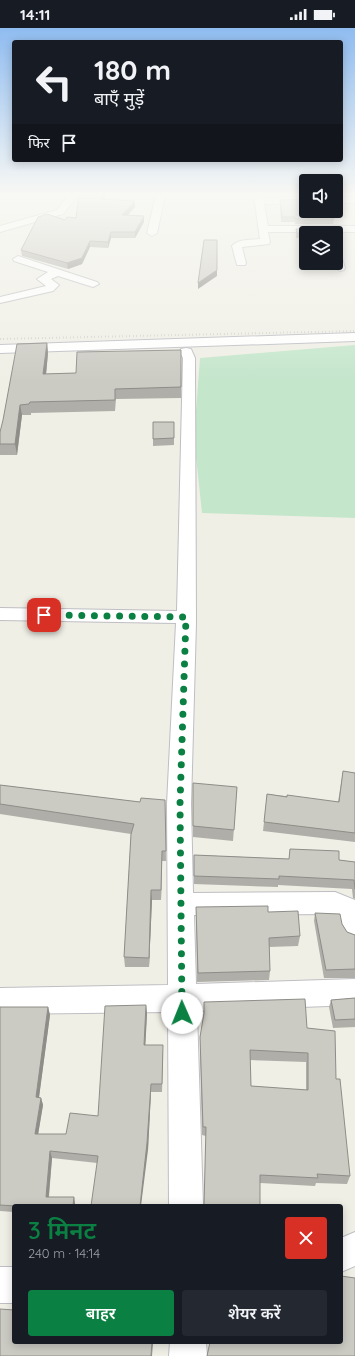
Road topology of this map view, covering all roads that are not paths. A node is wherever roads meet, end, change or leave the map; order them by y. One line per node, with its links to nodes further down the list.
1 (240, 257): 3 (street)
2 (18, 259): 4 (street)
3 (241, 263)
4 (57, 272): 5 (street); 6 (street)
5 (93, 284)
6 (0, 301): 7 (street)
7 (25, 306)
8 (355, 337): 9 (street)
9 (0, 349)
10 (186, 352): 12 (street)
11 (0, 614): 12 (street)
12 (186, 617): 13 (street)
13 (181, 904): 14 (street); 16 (street)
14 (355, 932)
15 (355, 992): 16 (street)
16 (182, 998): 17 (street); 18 (street)
17 (0, 1001)
18 (186, 1204)
19 (355, 1249): 20 (street)
20 (343, 1254)
21 (0, 1285): 22 (street)
22 (12, 1285)
23 (188, 1344): 24 (street)
24 (188, 1356)

